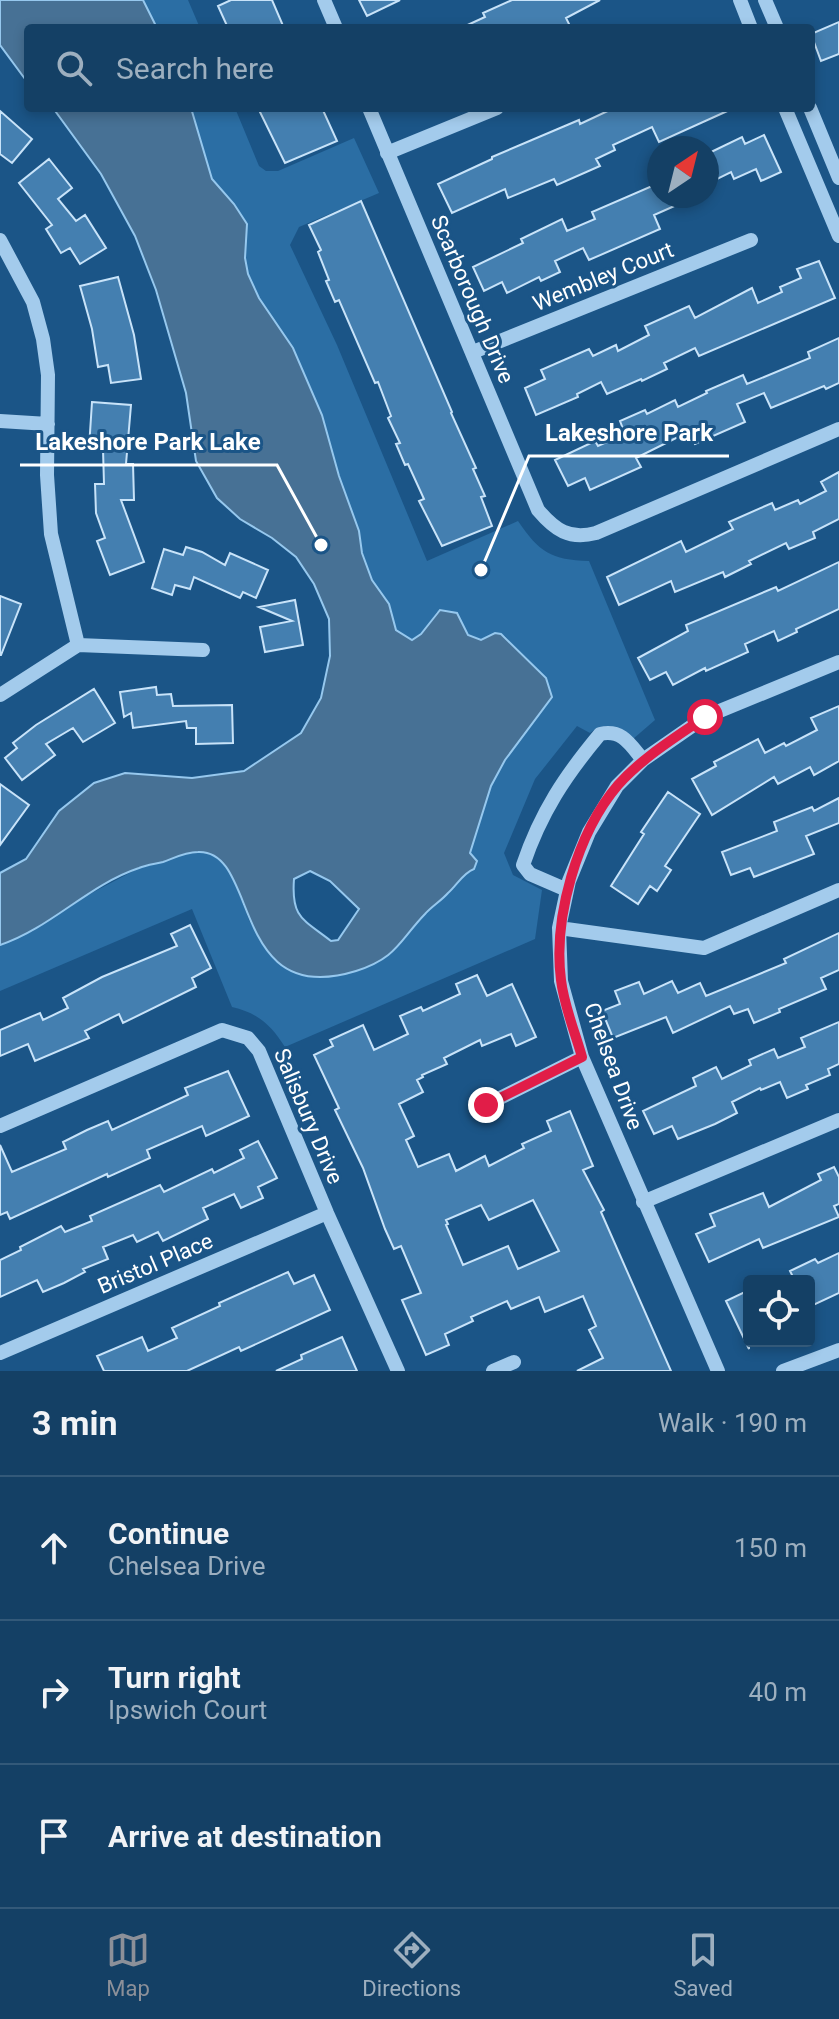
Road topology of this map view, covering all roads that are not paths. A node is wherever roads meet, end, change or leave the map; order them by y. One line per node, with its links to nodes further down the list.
1 (324, 0): 4 (street)
2 (765, 0): 6 (street)
3 (744, 1): 5 (street)
4 (334, 24)
5 (750, 24)
6 (775, 24)
7 (371, 112): 11 (street, Scarborough Drive)
8 (487, 112): 11 (street)
9 (787, 112): 13 (street)
10 (812, 112): 12 (street)
11 (387, 153): 17 (street, Scarborough Drive)
12 (839, 178)
13 (832, 199): 14 (street)
14 (839, 236)
15 (0, 240): 19 (street)
16 (751, 240): 17 (street, Wembley Court)
17 (473, 352): 20 (street, Scarborough Drive)
18 (0, 421): 19 (street)
19 (48, 424): 21 (street)
20 (839, 429)
21 (78, 645): 22 (street); 24 (street)
22 (203, 650)
23 (839, 662): 25 (street, Chelsea Drive)
24 (0, 695)
25 (643, 760): 26 (street, Chelsea Drive); 26 (street)
26 (567, 890): 28 (street, Chelsea Drive)
27 (839, 890): 28 (street)
28 (559, 928): 29 (street, Chelsea Drive)
29 (582, 1057): 30 (street); 33 (street, Chelsea Drive)
30 (486, 1105)
31 (839, 1120): 33 (street)
32 (0, 1126): 34 (street, Salisbury Drive)
33 (643, 1202): 40 (street, Chelsea Drive)
34 (327, 1213): 36 (street, Bristol Place); 38 (street, Salisbury Drive)
35 (839, 1350): 41 (street)
36 (0, 1353)
37 (514, 1362): 39 (street)
38 (398, 1371)
39 (493, 1371)
40 (718, 1371)
41 (783, 1371)

